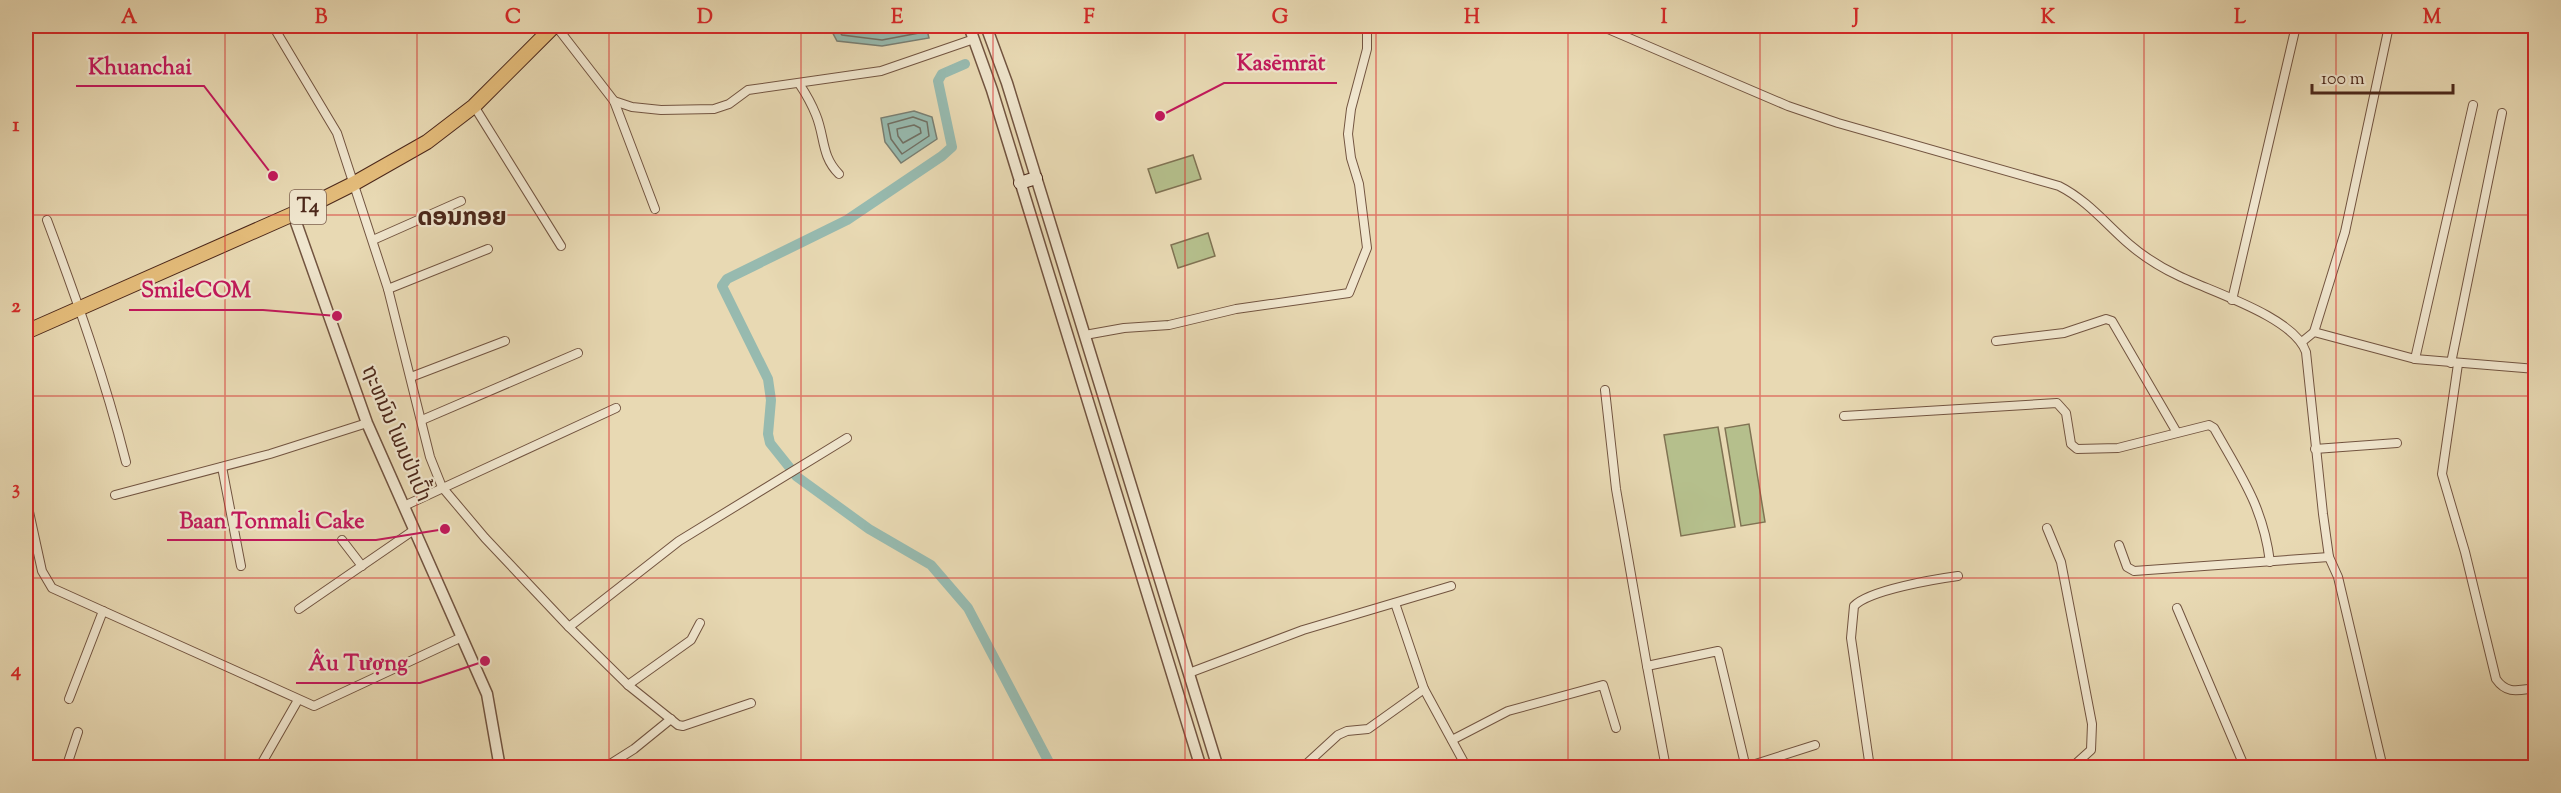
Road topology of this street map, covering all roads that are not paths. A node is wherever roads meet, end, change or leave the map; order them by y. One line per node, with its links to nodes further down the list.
1 (273, 26): 18 (street)
2 (555, 26): 11 (street); 13 (main road, T4)
3 (969, 26): 9 (street)
4 (986, 26): 16 (street)
5 (1367, 26): 31 (street)
6 (1601, 26): 27 (street)
7 (2296, 26): 27 (street)
8 (2389, 26): 30 (street)
9 (974, 39): 10 (street); 17 (street)
10 (801, 84): 11 (street); 15 (street)
11 (614, 101): 20 (street)
12 (2473, 105): 36 (street)
13 (474, 106): 18 (main road, T4); 24 (street)
14 (2502, 113): 37 (street)
15 (839, 174)
16 (1036, 178): 17 (main road); 31 (street)
17 (1020, 183): 91 (street)
18 (353, 184): 21 (main road, T4); 23 (street)
19 (461, 201): 23 (street)
20 (656, 209)
21 (293, 214): 28 (main road, T4); 44 (street, ຖະຫນົນ ໂພນປ່າເປົ້າ)
22 (47, 220): 28 (street)
23 (373, 240): 26 (street)
24 (561, 246)
25 (488, 249): 26 (street)
26 (388, 289): 39 (street)
27 (2232, 300): 34 (street)
28 (80, 308): 29 (main road, T4); 49 (street)
29 (26, 332)
30 (2314, 332): 34 (street); 36 (street)
31 (1085, 335): 73 (street)
32 (505, 341): 39 (street)
33 (1996, 341): 45 (street)
34 (2303, 341): 48 (street)
35 (578, 353): 43 (street)
36 (2415, 358): 37 (street)
37 (2454, 364): 38 (street); 75 (street)
38 (2535, 369)
39 (411, 377): 43 (street)
40 (1605, 390): 72 (street)
41 (616, 408): 51 (street)
42 (1844, 416): 45 (street)
43 (422, 420): 51 (street)
44 (367, 423): 50 (street); 54 (street, ຖະຫນົນ ໂພນປ່າເປົ້າ)
45 (2176, 431): 60 (street)
46 (848, 438): 70 (street)
47 (2397, 443): 48 (street)
48 (2315, 449): 59 (street)
49 (126, 462)
50 (222, 467): 52 (street); 61 (street)
51 (442, 487): 54 (street); 70 (street)
52 (115, 495)
53 (26, 498): 68 (street)
54 (404, 506): 56 (street, ຖະຫນົນ ໂພນປ່າເປົ້າ)
55 (2047, 528): 97 (street)
56 (414, 530): 62 (street); 71 (street, ຖະຫນົນ ໂພນປ່າເປົ້າ)
57 (342, 540): 62 (street)
58 (2119, 544): 60 (street)
59 (2329, 556): 60 (street); 99 (street)
60 (2270, 562)
61 (241, 566)
62 (362, 566): 67 (street)
63 (1958, 576): 96 (street)
64 (1451, 586): 65 (street)
65 (1395, 603): 73 (street); 76 (street)
66 (2177, 608): 98 (street)
67 (299, 609)
68 (104, 611): 77 (street); 78 (street)
69 (700, 623): 74 (street)
70 (569, 627): 74 (street)
71 (462, 637): 78 (street); 89 (street, ຖະຫນົນ ໂພນປ່າເປົ້າ)
72 (1647, 666): 86 (street); 95 (street)
73 (1190, 673): 92 (street)
74 (628, 685): 80 (street)
75 (2535, 688)
76 (1424, 689): 83 (street); 93 (street)
77 (69, 699)
78 (298, 700): 88 (street)
79 (751, 703): 80 (street)
80 (671, 719): 90 (street)
81 (1616, 728): 83 (street)
82 (78, 732): 87 (street)
83 (1452, 740): 85 (street)
84 (1815, 745): 86 (street)
85 (1466, 765): 94 (street)
86 (1746, 767)
87 (66, 768)
88 (259, 768)
89 (500, 768)
90 (604, 768)
91 (1201, 768)
92 (1218, 768)
93 (1302, 768)
94 (1455, 768)
95 (1666, 768)
96 (1870, 768)
97 (2071, 768)
98 (2245, 768)
99 (2383, 768)

